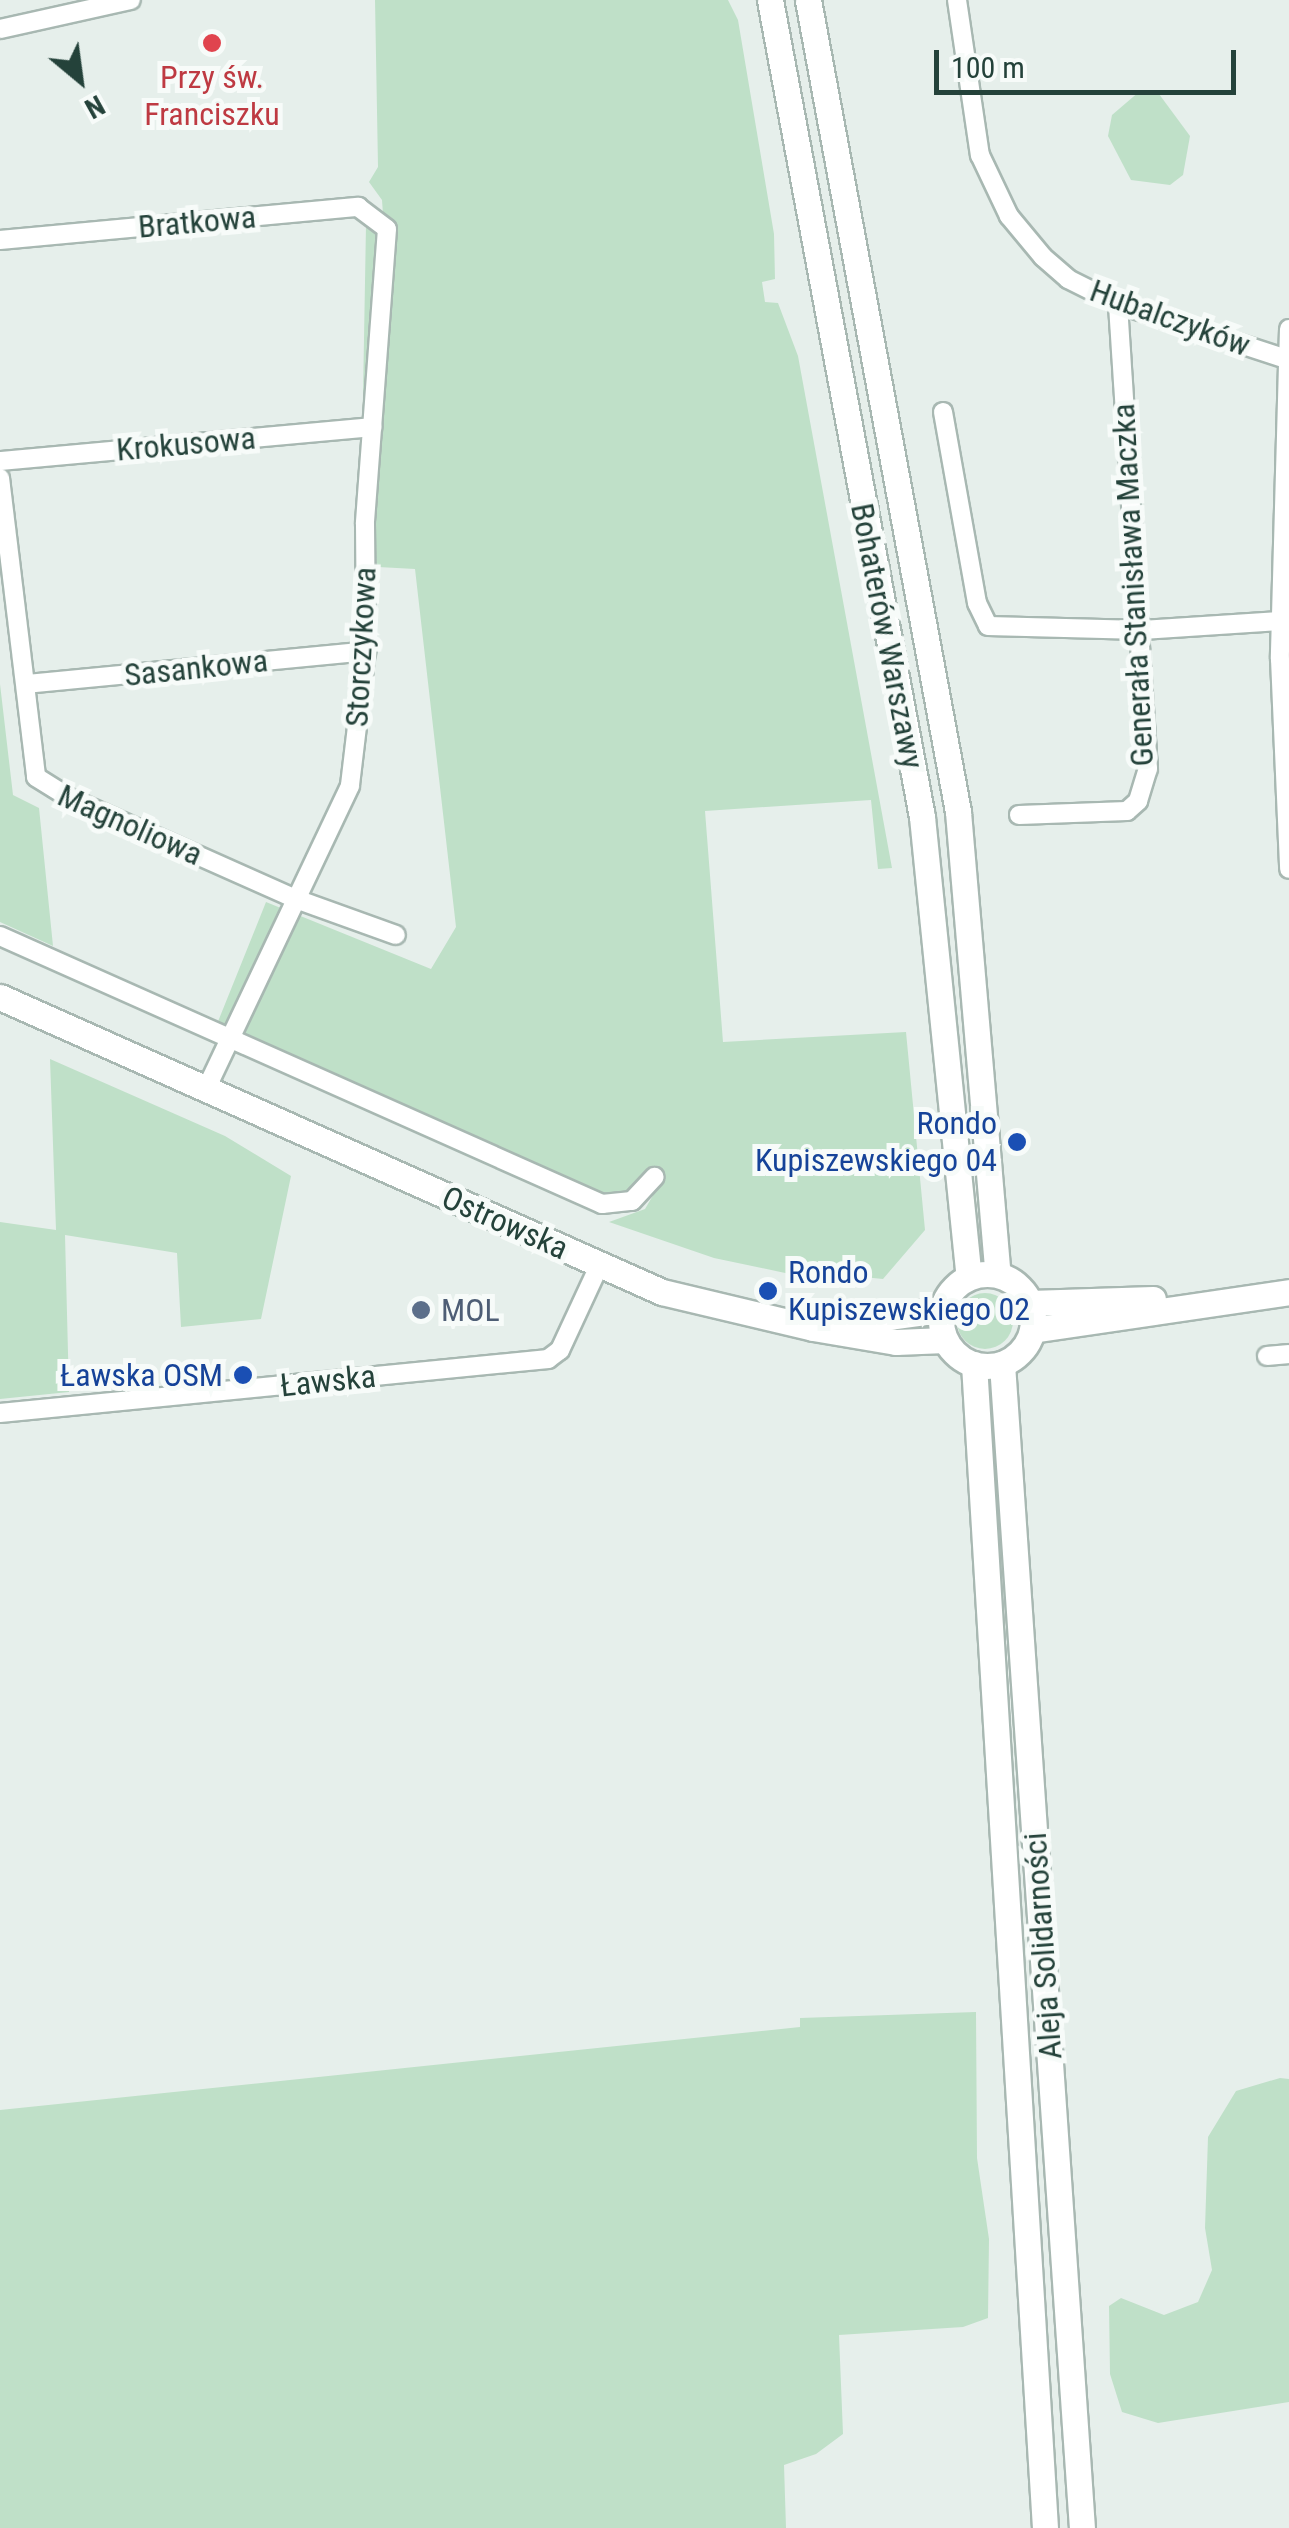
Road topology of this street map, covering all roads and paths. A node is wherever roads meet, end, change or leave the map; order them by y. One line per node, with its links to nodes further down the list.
1 (131, 0): 5 (street)
2 (770, 0): 30 (main road, Bohaterów Warszawy)
3 (808, 0): 29 (main road, Bohaterów Warszawy)
4 (957, 0): 8 (street, Hubalczyków)
5 (0, 28)
6 (387, 229): 7 (street, Bratkowa); 12 (street, Storczykowa)
7 (0, 240)
8 (1118, 304): 10 (street, Hubalczyków); 16 (street, Generała Stanisława Maczka)
9 (1289, 329): 10 (street)
10 (1286, 359): 15 (street)
11 (942, 412): 16 (street)
12 (372, 427): 13 (street, Krokusowa); 17 (street, Storczykowa)
13 (0, 460)
14 (0, 478): 18 (street, Magnoliowa)
15 (1280, 622): 16 (street); 20 (street)
16 (1142, 630): 19 (street, Generała Stanisława Maczka)
17 (366, 651): 18 (street, Sasankowa); 21 (street, Storczykowa)
18 (26, 684): 21 (street, Magnoliowa)
19 (1019, 815)
20 (1289, 869)
21 (296, 900): 22 (street, Magnoliowa); 25 (street, Storczykowa)
22 (396, 935)
23 (0, 936): 25 (street, Ostrowska)
24 (0, 997): 26 (main road, Ostrowska)
25 (230, 1040): 26 (street); 27 (street, Ostrowska)
26 (206, 1089): 28 (main road, Ostrowska)
27 (654, 1178)
28 (598, 1266): 35 (main road, Ostrowska); 42 (street, Ławska)
29 (998, 1274): 30 (main road); 33 (main road)
30 (969, 1276): 34 (main road)
31 (1289, 1292): 32 (main road)
32 (1208, 1300): 33 (main road); 36 (main road)
33 (1030, 1302): 36 (main road)
34 (941, 1310): 35 (main road, Ostrowska); 37 (main road)
35 (814, 1328): 37 (main road, Ostrowska)
36 (1032, 1330): 41 (main road)
37 (945, 1340): 40 (main road)
38 (1289, 1354): 39 (street)
39 (1267, 1356)
40 (974, 1364): 41 (main road); 43 (main road, Aleja Solidarności)
41 (1002, 1364): 44 (main road, Aleja Solidarności)
42 (0, 1413)
43 (1046, 2528)
44 (1082, 2528)

